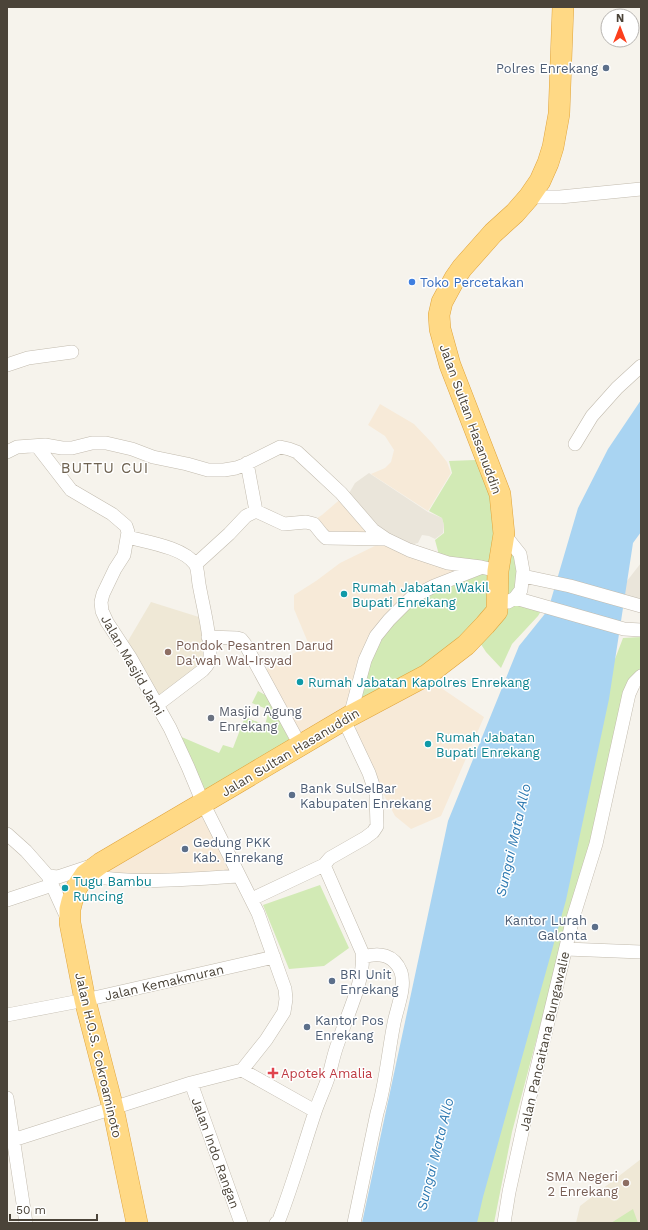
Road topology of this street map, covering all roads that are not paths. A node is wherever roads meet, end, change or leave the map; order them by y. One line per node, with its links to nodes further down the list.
1 (564, 7): 2 (highway, Jalan Sultan Hasanuddin)
2 (543, 176): 4 (highway, Jalan Sultan Hasanuddin); 5 (street)
3 (641, 189): 5 (street)
4 (529, 197): 5 (street); 14 (highway, Jalan Sultan Hasanuddin)
5 (554, 197)
6 (72, 352): 7 (street)
7 (7, 366)
8 (641, 366): 9 (street)
9 (575, 444)
10 (37, 446): 11 (street); 12 (street); 15 (street)
11 (7, 452)
12 (247, 463): 13 (street); 16 (street)
13 (256, 511): 16 (street); 17 (street)
14 (504, 534): 18 (highway, Jalan Sultan Hasanuddin); 19 (street)
15 (128, 537): 17 (street); 26 (street, Jalan Masjid Jami)
16 (386, 539): 18 (street)
17 (196, 564): 24 (street)
18 (490, 569): 22 (highway, Jalan Sultan Hasanuddin); 27 (street)
19 (523, 576): 20 (street); 21 (street)
20 (515, 598): 22 (street, Jalan Sultan Hasanuddin); 23 (street)
21 (641, 606)
22 (497, 610): 27 (highway, Jalan Sultan Hasanuddin)
23 (641, 630)
24 (208, 637): 26 (street); 28 (street)
25 (641, 676): 38 (street, Jalan Pancaitana Bungawalie)
26 (157, 705): 29 (street, Jalan Masjid Jami)
27 (347, 718): 28 (highway, Jalan Sultan Hasanuddin); 31 (street)
28 (300, 746): 29 (highway, Jalan Sultan Hasanuddin)
29 (203, 804): 32 (highway, Jalan Sultan Hasanuddin); 33 (street, Jalan Masjid Jami)
30 (7, 834): 34 (street)
31 (324, 865): 35 (street); 41 (street)
32 (88, 875): 33 (street); 34 (street); 37 (highway, Jalan H.O.S. Cokroaminoto)
33 (239, 876): 35 (street, Jalan Masjid Jami)
34 (50, 881): 36 (street); 37 (street)
35 (252, 899): 40 (street, Jalan Masjid Jami)
36 (7, 900)
37 (70, 923): 42 (highway, Jalan H.O.S. Cokroaminoto)
38 (566, 949): 39 (street); 56 (street, Jalan Pancaitana Bungawalie)
39 (641, 952)
40 (274, 957): 42 (street, Jalan Kemakmuran); 44 (street, Jalan Masjid Jami)
41 (363, 957): 48 (street); 55 (street)
42 (85, 1000): 43 (street, Jalan Kemakmuran); 47 (highway, Jalan H.O.S. Cokroaminoto)
43 (7, 1015)
44 (242, 1070): 45 (street); 48 (street)
45 (191, 1083): 47 (street); 53 (street, Jalan Indo Rangan)
46 (7, 1098): 49 (street)
47 (113, 1108): 50 (street); 52 (highway, Jalan H.O.S. Cokroaminoto)
48 (315, 1111): 54 (street)
49 (8, 1114): 50 (street)
50 (13, 1140): 51 (street)
51 (26, 1223)
52 (137, 1223)
53 (242, 1223)
54 (276, 1223)
55 (354, 1223)
56 (504, 1223)

